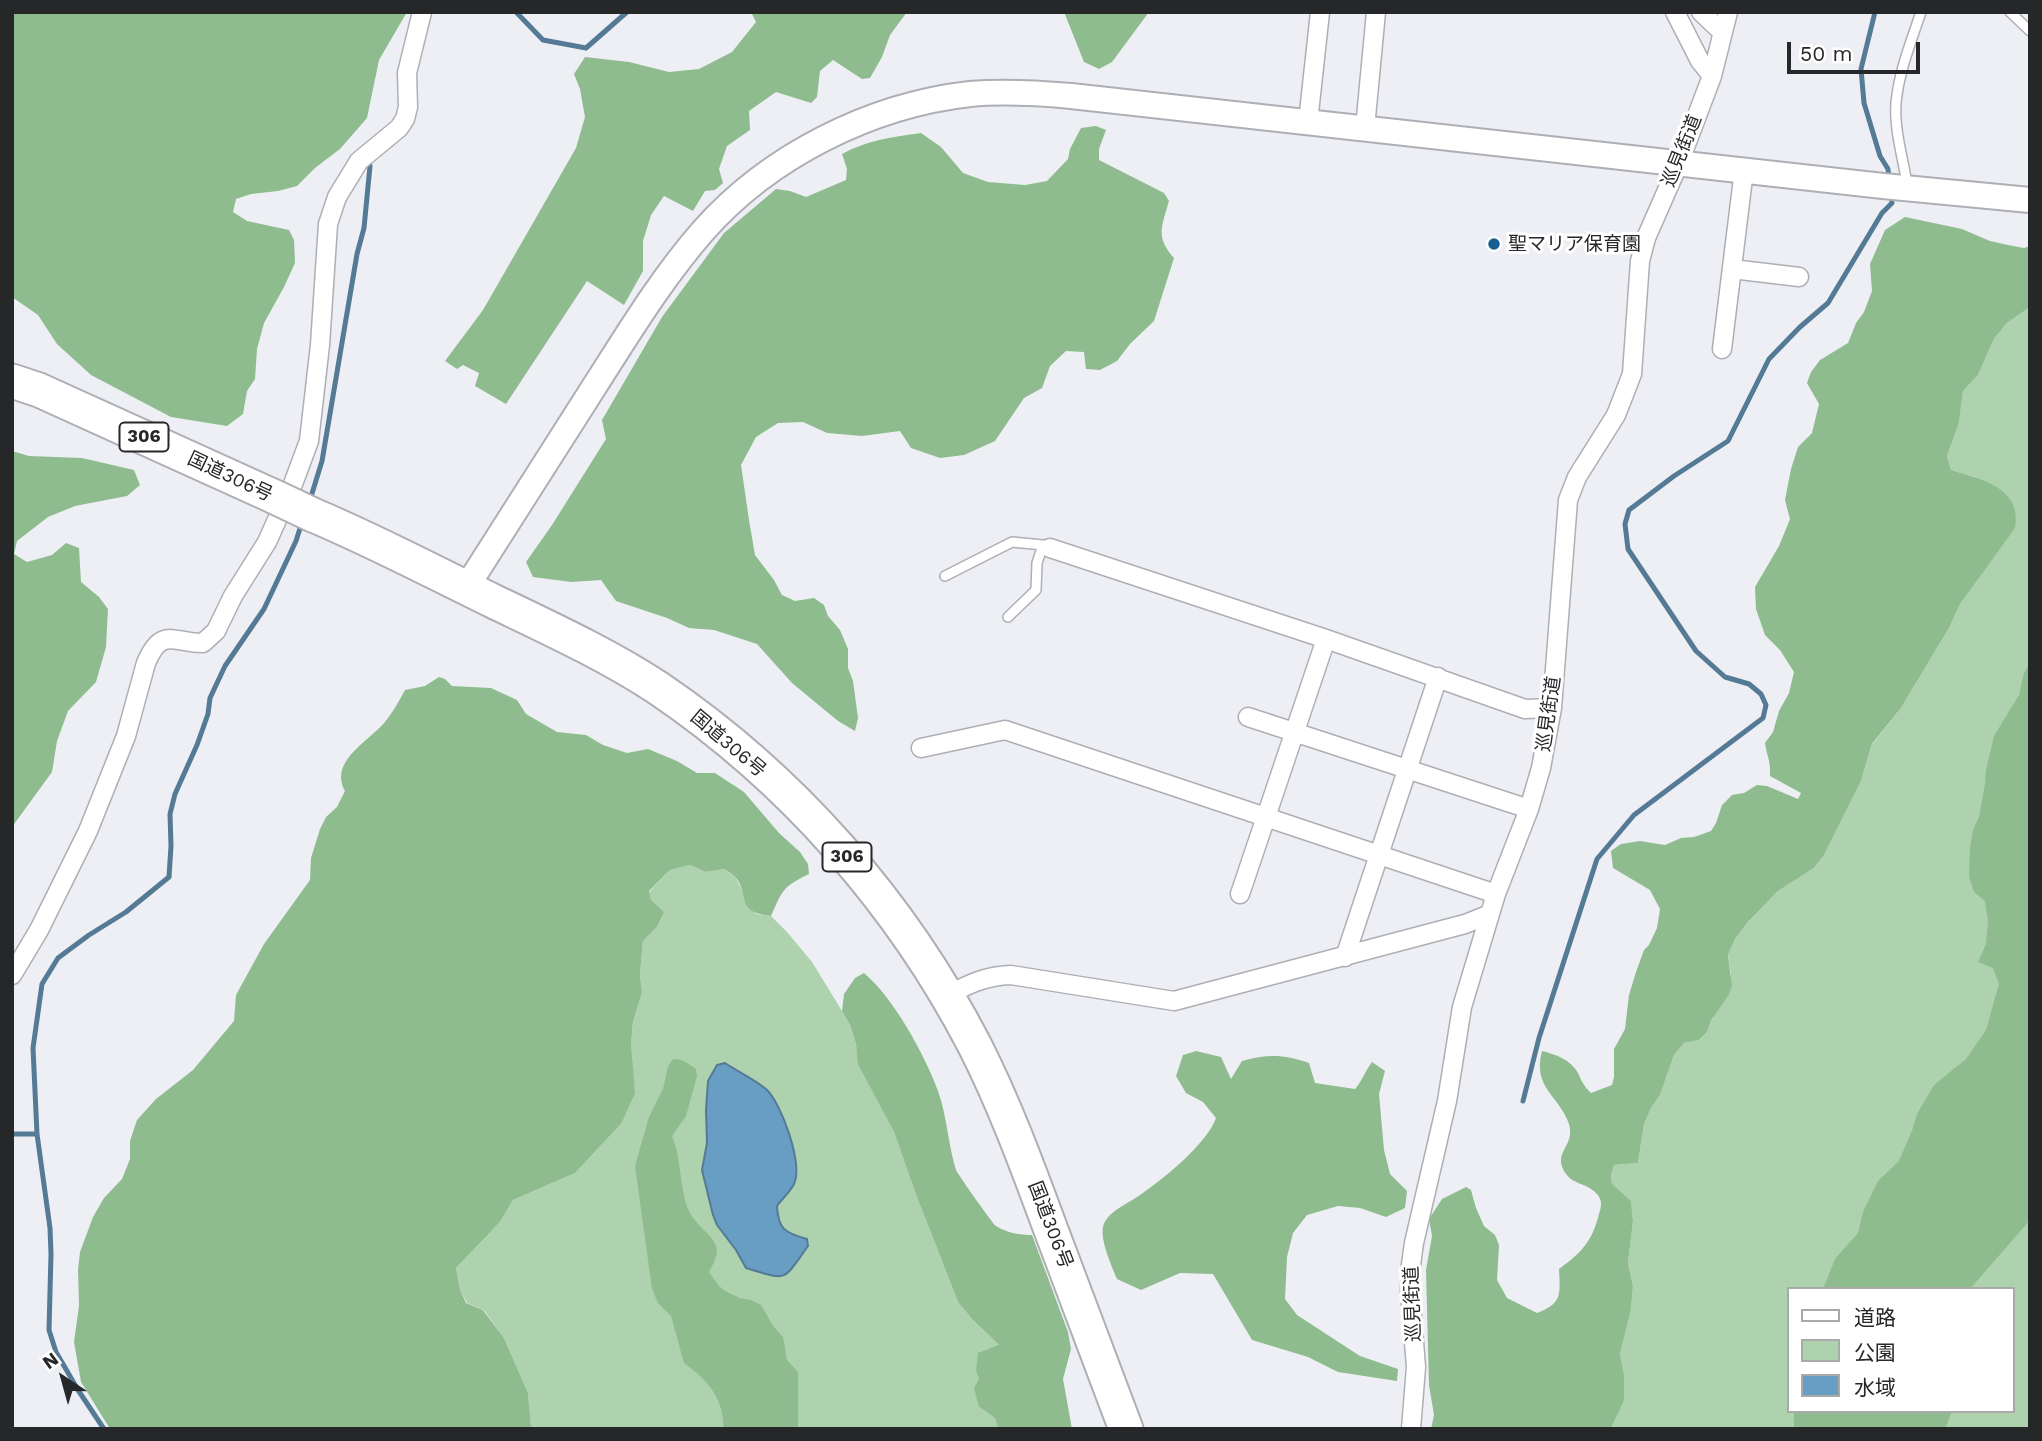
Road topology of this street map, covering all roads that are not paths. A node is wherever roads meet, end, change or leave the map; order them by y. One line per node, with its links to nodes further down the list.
1 (422, 12): 40 (street)
2 (1321, 12): 12 (street)
3 (1376, 12): 13 (street)
4 (1675, 12): 11 (street)
5 (1701, 12): 10 (street)
6 (1728, 12): 10 (street, 巡見街道)
7 (1921, 12): 16 (lane)
8 (2010, 12): 9 (lane)
9 (2030, 31)
10 (1723, 33): 11 (street, 巡見街道)
11 (1712, 76): 14 (street, 巡見街道)
12 (1308, 122): 13 (street); 24 (street)
13 (1365, 128): 14 (street)
14 (1679, 163): 15 (street); 28 (street, 巡見街道)
15 (1744, 170): 16 (street); 18 (street)
16 (1897, 187): 17 (street)
17 (2030, 200)
18 (1732, 269): 19 (street); 20 (street)
19 (1799, 277)
20 (1722, 349)
21 (12, 381): 24 (highway, 国道306号 / 306, bridge)
22 (1046, 546): 23 (lane); 25 (lane); 26 (street)
23 (945, 576)
24 (466, 588): 41 (highway, 国道306号 / 306)
25 (1008, 617)
26 (1326, 639): 27 (street); 30 (street)
27 (1438, 677): 28 (street); 32 (street)
28 (1552, 708): 33 (street, 巡見街道)
29 (1248, 716): 30 (street)
30 (1295, 731): 32 (street); 34 (street)
31 (921, 748): 34 (street)
32 (1408, 769): 33 (street); 35 (street)
33 (1529, 809): 37 (street, 巡見街道)
34 (1267, 818): 35 (street); 36 (street)
35 (1378, 855): 37 (street); 39 (street)
36 (1240, 894)
37 (1496, 894): 38 (street, 巡見街道)
38 (1490, 914): 39 (street); 43 (street, 巡見街道)
39 (1345, 957): 41 (street)
40 (12, 975)
41 (946, 996): 42 (highway, 国道306号 / 306)
42 (1126, 1429)
43 (1411, 1429)

